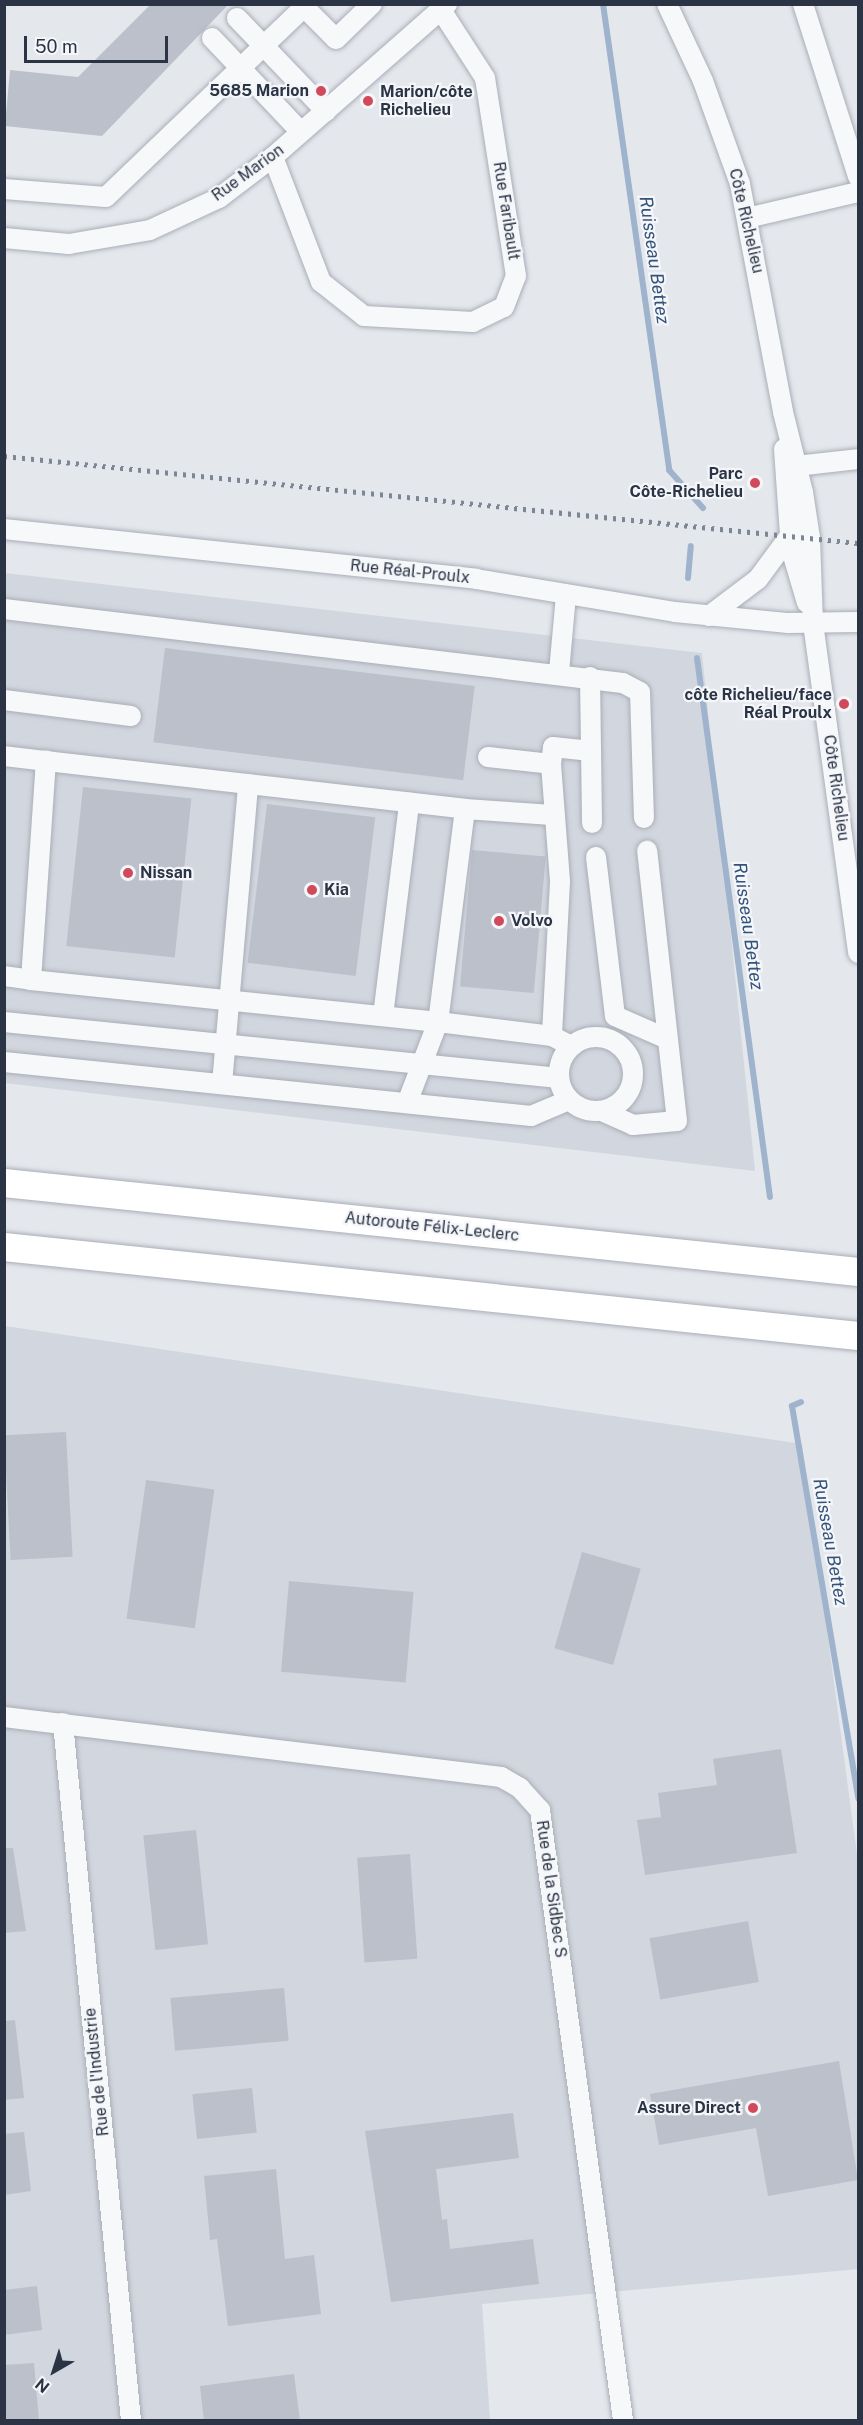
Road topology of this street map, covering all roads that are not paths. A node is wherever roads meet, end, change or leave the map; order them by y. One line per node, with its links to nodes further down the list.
1 (372, 4): 4 (street)
2 (667, 4): 16 (street, Côte Richelieu)
3 (803, 4): 13 (street)
4 (306, 6): 8 (street)
5 (444, 7): 10 (street, Rue Marion); 12 (street, Rue Faribault)
6 (237, 18): 8 (street)
7 (212, 38): 9 (street)
8 (264, 46): 9 (street); 10 (street)
9 (241, 68): 11 (street); 14 (street)
10 (326, 111): 11 (street, Rue Marion)
11 (302, 132): 12 (street, Rue Marion)
12 (273, 157): 17 (street, Rue Marion)
13 (858, 176)
14 (4, 189)
15 (858, 192): 16 (street)
16 (747, 218): 18 (street, Côte Richelieu)
17 (4, 238)
18 (783, 412): 20 (street, Côte Richelieu); 22 (street, Côte Richelieu)
19 (858, 459): 20 (street)
20 (796, 466): 27 (street, Côte Richelieu)
21 (4, 529): 23 (street, Rue Réal-Proulx)
22 (789, 537): 25 (street); 27 (street, Côte Richelieu)
23 (566, 595): 25 (street, Rue Réal-Proulx); 28 (street)
24 (4, 609): 28 (street)
25 (709, 616): 27 (street, Rue Réal-Proulx)
26 (858, 622): 27 (street, Rue Réal-Proulx)
27 (813, 623): 45 (street, Côte Richelieu)
28 (558, 672): 29 (street)
29 (590, 677): 32 (street); 41 (street)
30 (4, 700): 31 (street)
31 (131, 716)
32 (591, 751): 36 (street); 42 (street)
33 (4, 756): 35 (street)
34 (488, 757): 36 (street)
35 (46, 762): 37 (street); 47 (street)
36 (552, 764): 40 (street)
37 (248, 784): 38 (street); 48 (street)
38 (409, 803): 39 (street); 49 (street)
39 (465, 809): 40 (street); 51 (street)
40 (552, 815): 52 (street)
41 (644, 818)
42 (592, 823)
43 (648, 851): 53 (street)
44 (596, 857): 53 (street)
45 (858, 953)
46 (4, 976): 47 (street)
47 (32, 980): 48 (street)
48 (230, 1000): 49 (street); 54 (street)
49 (383, 1016): 51 (street)
50 (4, 1022): 54 (street)
51 (438, 1022): 52 (street); 57 (street)
52 (552, 1036): 55 (street)
53 (665, 1038): 62 (street)
54 (226, 1044): 57 (street); 59 (street)
55 (571, 1046): 58 (street); 62 (street)
56 (4, 1062): 59 (street)
57 (422, 1064): 58 (street); 61 (street)
58 (559, 1078): 60 (street)
59 (222, 1084): 61 (street)
60 (569, 1100): 61 (street); 62 (street)
61 (407, 1103)
62 (602, 1111)
63 (4, 1183): 65 (highway, Autoroute Félix-Leclerc)
64 (4, 1247): 66 (highway)
65 (858, 1272)
66 (858, 1335)
67 (4, 1717): 68 (street, Rue de la Sidbec S)
68 (63, 1723): 69 (street, Rue de l'Industrie); 70 (street, Rue de la Sidbec S)
69 (131, 2421)
70 (623, 2421)

